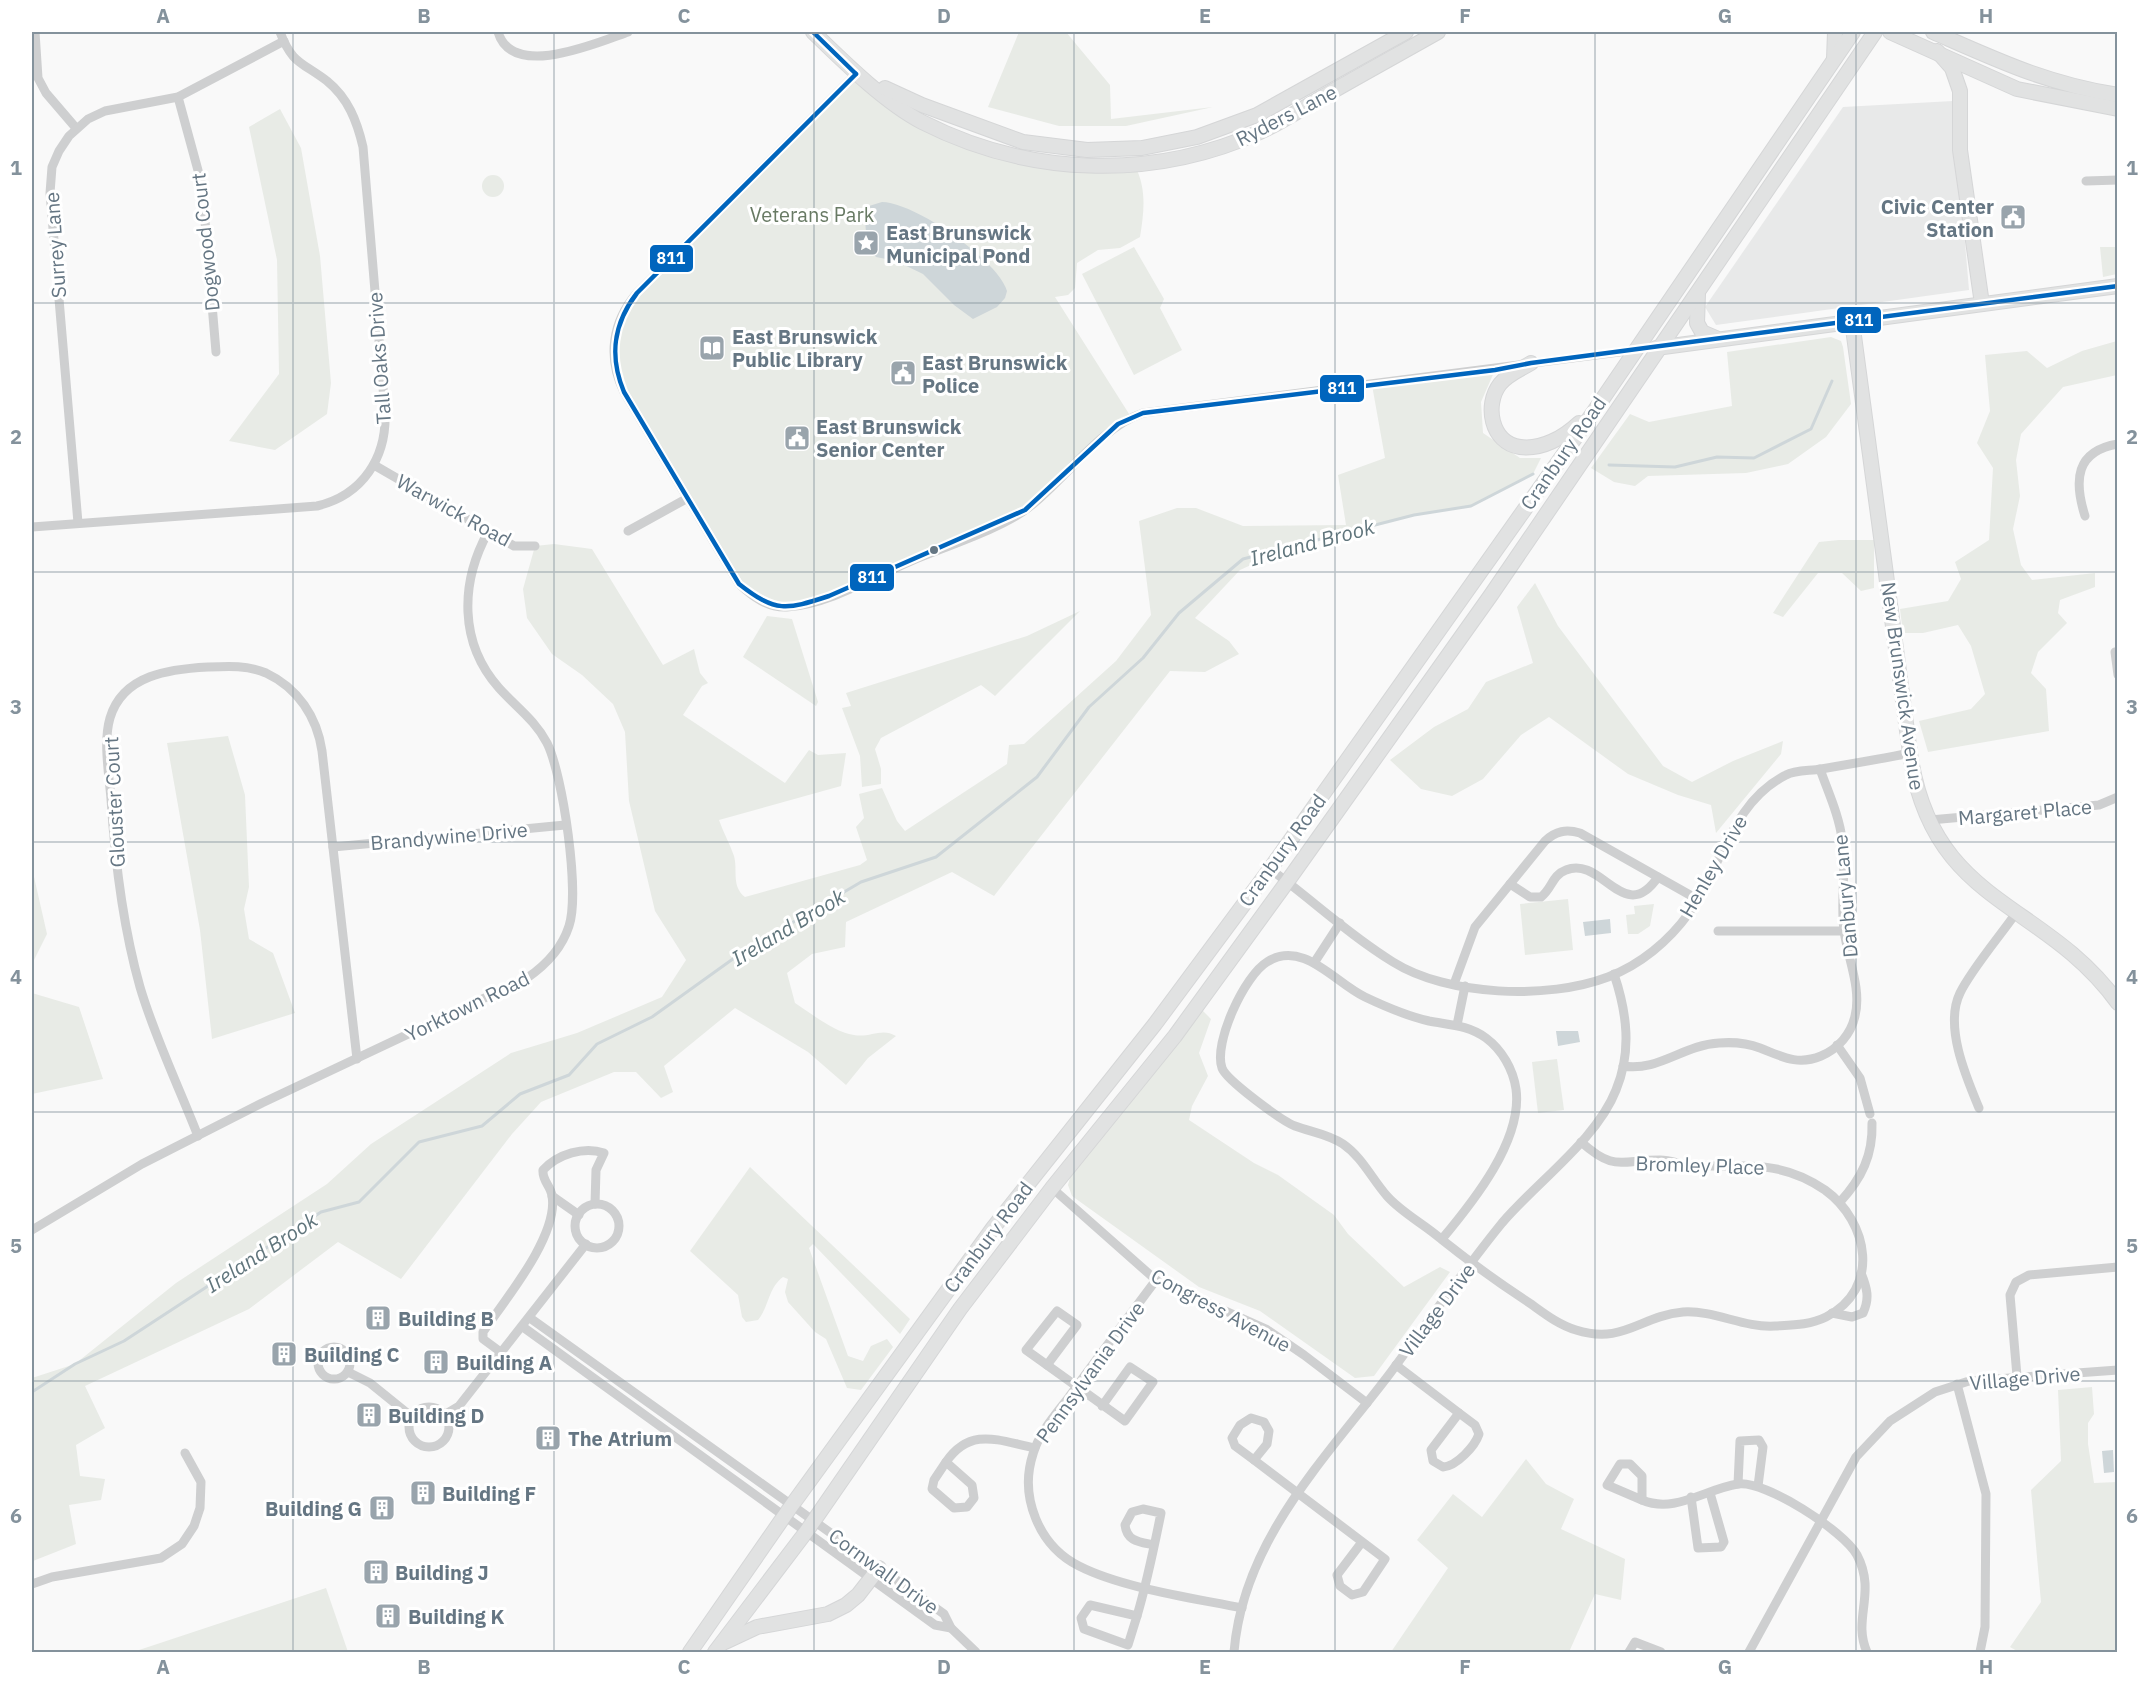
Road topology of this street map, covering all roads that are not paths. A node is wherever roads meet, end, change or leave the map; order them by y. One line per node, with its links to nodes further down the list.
1 (35, 32): 19 (street)
2 (498, 32): 3 (street)
3 (628, 32)
4 (813, 32): 15 (main road, Ryders Lane)
5 (1406, 32): 15 (main road, Ryders Lane)
6 (1438, 32): 15 (main road, Ryders Lane)
7 (1835, 32): 14 (main road)
8 (1853, 32): 14 (main road, Cranbury Road)
9 (1875, 32): 23 (main road, Cranbury Road)
10 (1890, 32): 13 (main road)
11 (1933, 32): 16 (main road)
12 (282, 36): 17 (street, Surrey Lane); 33 (street, Tall Oaks Drive)
13 (1936, 51): 18 (main road); 24 (main road)
14 (1834, 59): 28 (main road, Cranbury Road)
15 (856, 74): 34 (street)
16 (2118, 95)
17 (178, 97): 19 (street, Surrey Lane); 29 (street, Dogwood Court)
18 (2118, 109)
19 (76, 128): 36 (street, Surrey Lane)
20 (2118, 180): 21 (street)
21 (2086, 181)
22 (2118, 286): 24 (main road)
23 (1698, 291): 26 (main road); 27 (main road, Cranbury Road)
24 (1982, 304): 25 (main road)
25 (1852, 321): 26 (main road); 43 (main road, New Brunswick Avenue)
26 (1725, 338): 27 (main road)
27 (1660, 348): 28 (main road); 51 (main road, Cranbury Road)
28 (1635, 350): 30 (street); 31 (main road, Cranbury Road)
29 (216, 352)
30 (1531, 363): 31 (main road); 34 (street)
31 (1594, 410): 49 (main road, Cranbury Road)
32 (2118, 444): 35 (street)
33 (374, 465): 36 (street, Tall Oaks Drive); 39 (street, Warwick Road)
34 (686, 499): 38 (street)
35 (2085, 516)
36 (78, 523): 37 (street, Tall Oaks Drive)
37 (32, 526)
38 (628, 531)
39 (488, 532): 40 (street, Warwick Road); 47 (street, Yorktown Road)
40 (536, 546)
41 (2115, 652): 42 (street)
42 (2118, 675)
43 (1910, 753): 44 (street, Henley Drive); 46 (main road, New Brunswick Avenue)
44 (1820, 769): 53 (street, Henley Drive); 56 (street, Danbury Lane)
45 (2118, 797): 46 (street, Margaret Place)
46 (1930, 820): 54 (main road, New Brunswick Avenue)
47 (565, 825): 48 (street, Brandywine Drive); 65 (street, Yorktown Road)
48 (333, 847): 65 (street, Glouster Court); 68 (street, Glouster Court)
49 (1270, 869): 51 (street, Henley Drive); 108 (main road, Cranbury Road)
50 (1658, 877): 52 (street); 52 (street); 53 (street)
51 (1287, 882): 55 (street, Henley Drive); 70 (main road, Cranbury Road)
52 (1510, 884): 60 (street)
53 (1696, 899): 59 (street, Henley Drive)
54 (2016, 914): 62 (main road, New Brunswick Avenue); 67 (street)
55 (1340, 923): 58 (street); 60 (street, Henley Drive)
56 (1844, 931): 57 (street); 64 (street, Danbury Lane)
57 (1719, 932)
58 (1314, 963): 63 (street); 76 (street, Bromley Place)
59 (1614, 974): 61 (street, Henley Drive); 66 (street, Village Drive)
60 (1454, 984): 61 (street, Henley Drive)
61 (1465, 986): 63 (street)
62 (2118, 1003)
63 (1457, 1025): 76 (street)
64 (1837, 1045): 66 (street); 72 (street)
65 (357, 1059): 68 (street, Yorktown Road)
66 (1623, 1066): 69 (street, Village Drive)
67 (1979, 1108)
68 (198, 1136): 75 (street, Yorktown Road)
69 (1581, 1142): 72 (street, Bromley Place); 78 (street, Village Drive)
70 (1052, 1188): 81 (street, Congress Avenue); 110 (main road, Cranbury Road)
71 (552, 1196): 73 (street); 74 (street); 85 (street)
72 (1840, 1202): 80 (street, Bromley Place)
73 (595, 1204): 74 (street); 77 (street)
74 (579, 1215): 77 (street)
75 (32, 1230)
76 (1442, 1239): 78 (street, Bromley Place)
77 (586, 1244): 83 (street)
78 (1471, 1265): 82 (street, Bromley Place); 87 (street, Village Drive)
79 (2118, 1267): 90 (street)
80 (1861, 1273): 82 (street, Bromley Place); 82 (street)
81 (1156, 1280): 92 (street, Pennsylvania Drive); 93 (street, Congress Avenue)
82 (1832, 1313)
83 (530, 1318): 84 (street); 108 (street, Cornwall Drive)
84 (523, 1327): 85 (street); 108 (street, Cornwall Drive)
85 (502, 1353): 96 (street)
86 (1047, 1365): 86 (street); 92 (street)
87 (1396, 1365): 93 (street, Village Drive); 95 (street)
88 (2118, 1370): 90 (street, Village Drive)
89 (348, 1372): 97 (street)
90 (2017, 1376): 91 (street, Village Drive)
91 (1957, 1384): 109 (street, Village Drive); 127 (street)
92 (1076, 1387): 94 (street); 98 (street, Pennsylvania Drive)
93 (1367, 1403): 104 (street, Village Drive)
94 (1102, 1406): 94 (street)
95 (1459, 1413): 95 (street)
96 (444, 1415): 97 (street); 97 (street)
97 (412, 1417)
98 (1035, 1448): 101 (street); 115 (street, Pennsylvania Drive)
99 (186, 1453): 114 (street)
100 (1254, 1460): 100 (street); 104 (street)
101 (946, 1462): 101 (street)
102 (1738, 1484): 103 (street); 103 (street); 105 (street)
103 (1758, 1486): 109 (street)
104 (1297, 1493): 111 (street); 116 (street, Village Drive)
105 (1710, 1493): 106 (street); 106 (street)
106 (1691, 1497): 107 (street)
107 (1642, 1500)
108 (788, 1511): 110 (street, Cornwall Drive); 110 (street, Cornwall Drive); 120 (main road, Cranbury Road)
109 (1821, 1521): 125 (street, Village Drive); 126 (street)
110 (810, 1527): 113 (street, Cornwall Drive); 113 (street, Cornwall Drive); 119 (main road, Cranbury Road)
111 (1362, 1542): 111 (street)
112 (1154, 1545): 112 (street); 115 (street)
113 (875, 1573): 118 (street, Cornwall Drive); 118 (street, Cornwall Drive); 119 (main road)
114 (32, 1584)
115 (1145, 1587): 116 (street, Pennsylvania Drive); 117 (street)
116 (1242, 1608): 122 (street, Village Drive)
117 (1137, 1616): 117 (street)
118 (951, 1628): 121 (street)
119 (718, 1648)
120 (690, 1653)
121 (976, 1653)
122 (1234, 1653)
123 (1629, 1653): 124 (street)
124 (1661, 1653)
125 (1749, 1653)
126 (1867, 1653)
127 (1980, 1653)

